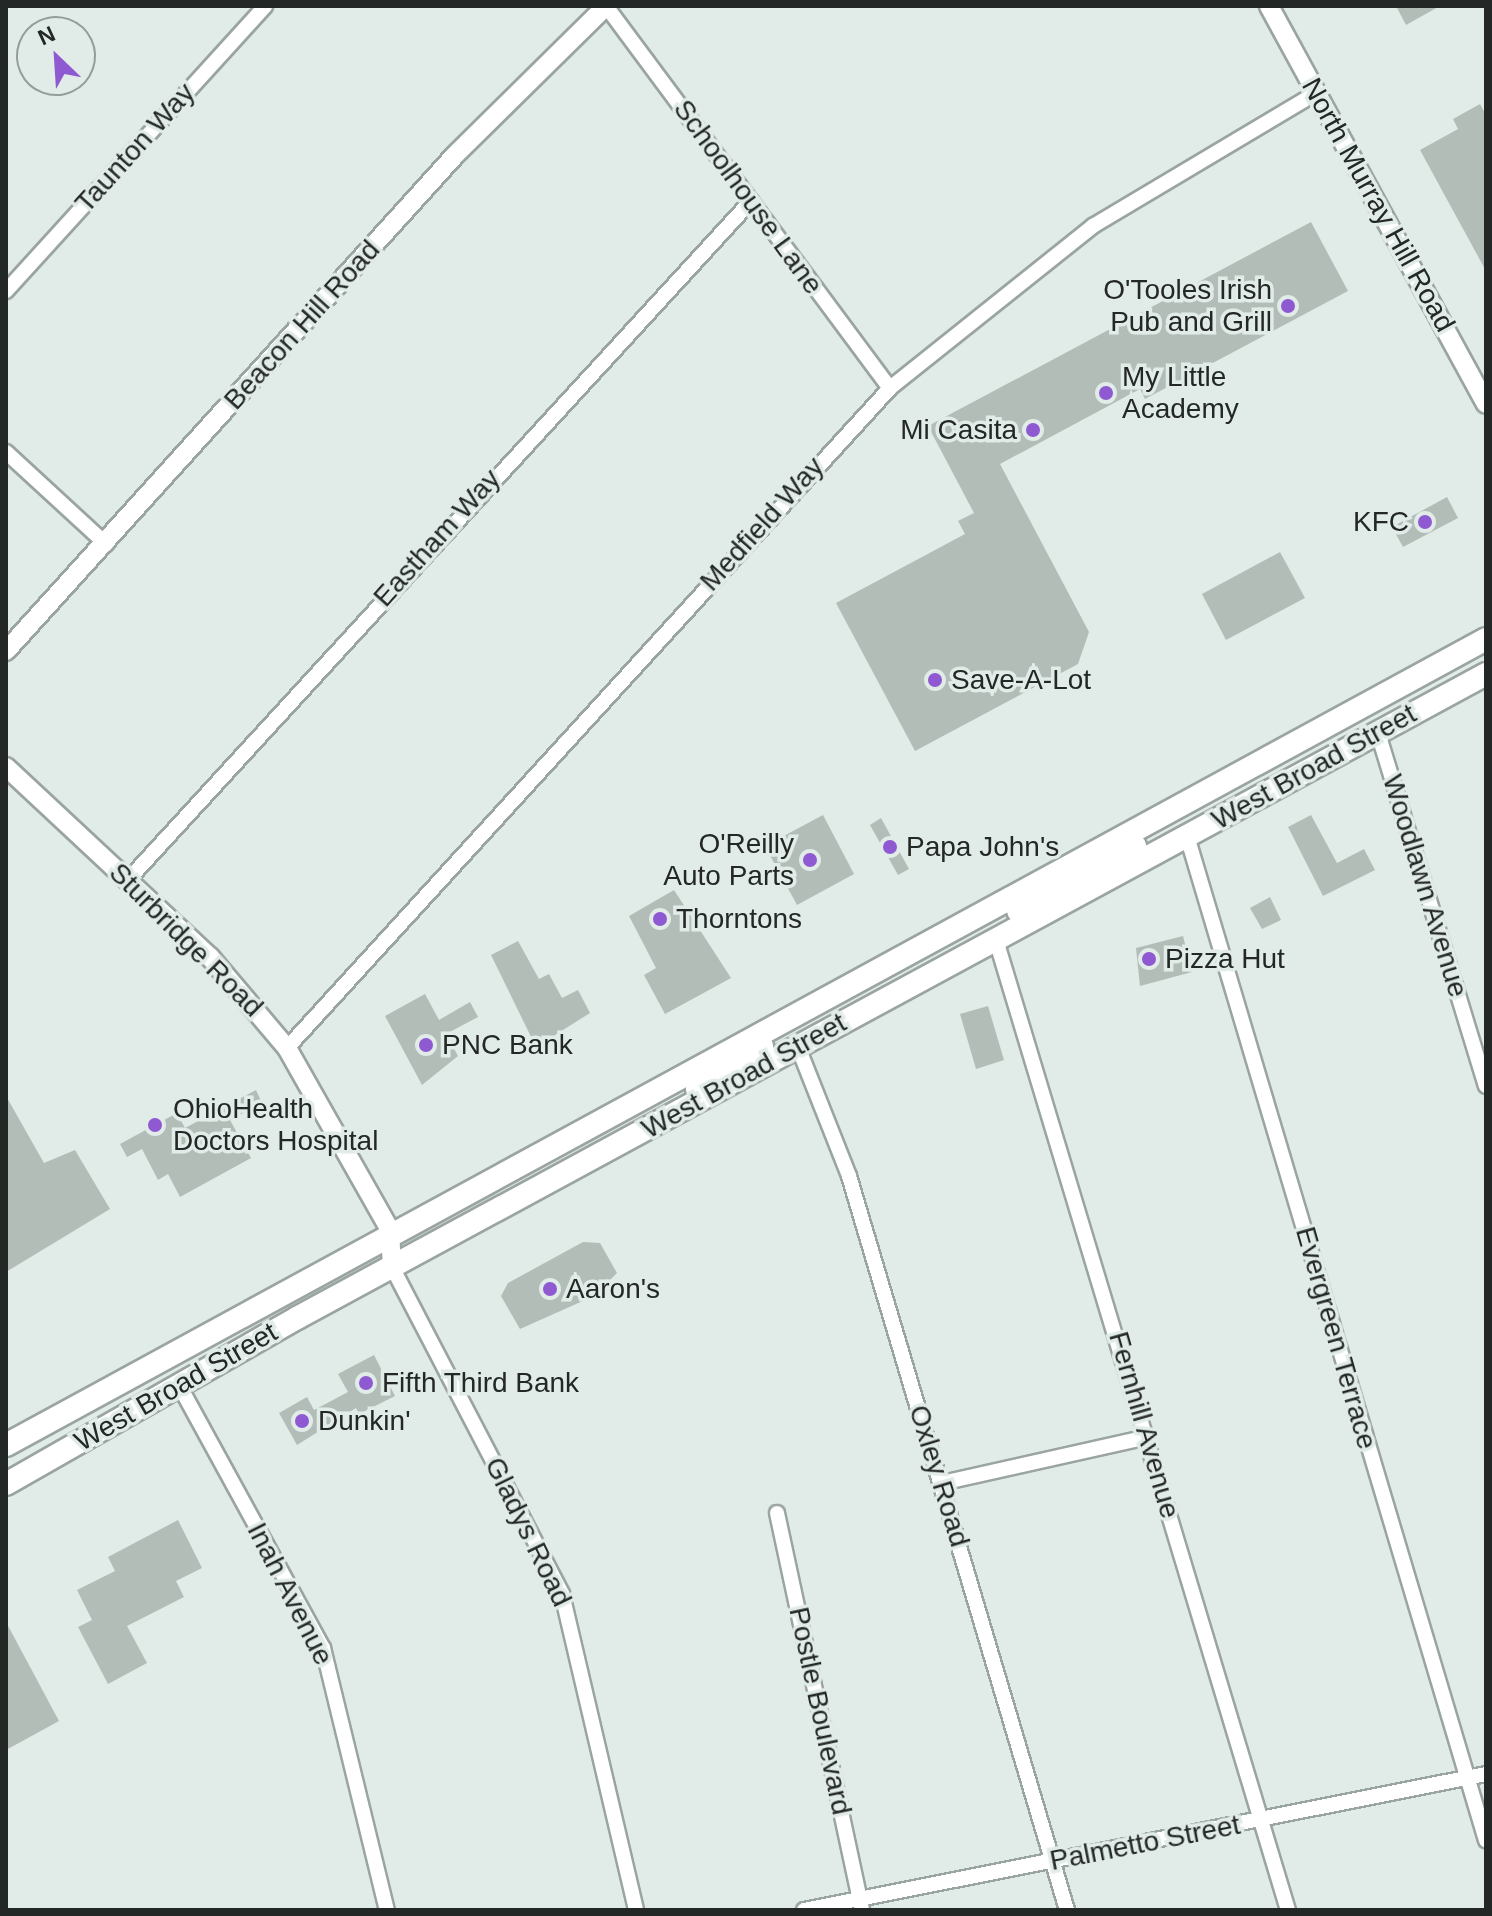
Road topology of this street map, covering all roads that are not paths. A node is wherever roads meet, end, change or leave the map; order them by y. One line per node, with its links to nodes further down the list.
1 (265, 6): 6 (street, Taunton Way)
2 (606, 6): 5 (street, Schoolhouse Lane); 10 (street, Beacon Hill Road)
3 (1269, 6): 4 (street, North Murray Hill Road)
4 (1316, 93): 7 (street, Medfield Way); 8 (street, North Murray Hill Road)
5 (751, 201): 7 (street, Schoolhouse Lane); 18 (street, Eastham Way)
6 (6, 291)
7 (890, 388): 22 (street, Medfield Way)
8 (1486, 404)
9 (6, 452): 10 (street)
10 (106, 544): 12 (street, Beacon Hill Road)
11 (1486, 639): 16 (main road, West Broad Street)
12 (6, 651)
13 (1486, 674): 14 (main road, West Broad Street)
14 (1378, 733): 17 (main road, West Broad Street); 23 (street, Woodlawn Avenue)
15 (6, 767): 18 (street, Sturbridge Road)
16 (1198, 795): 19 (main road); 20 (main road, West Broad Street)
17 (1187, 836): 19 (main road, West Broad Street); 34 (street, Evergreen Terrace)
18 (128, 880): 22 (street, Sturbridge Road)
19 (996, 940): 21 (main road, West Broad Street); 28 (street, Fernhill Avenue)
20 (804, 1007): 24 (main road); 25 (main road, West Broad Street)
21 (798, 1047): 24 (main road, West Broad Street); 30 (street, Oxley Road)
22 (287, 1048): 25 (street, Sturbridge Road)
23 (1486, 1086)
24 (594, 1159): 26 (main road, West Broad Street)
25 (390, 1230): 26 (street, Sturbridge Road); 29 (main road, West Broad Street)
26 (392, 1267): 27 (main road, West Broad Street); 40 (street, Gladys Road)
27 (179, 1385): 31 (main road, West Broad Street); 39 (street, Inah Avenue)
28 (1147, 1437): 30 (street); 35 (street, Fernhill Avenue)
29 (6, 1445)
30 (942, 1483): 37 (street, Oxley Road)
31 (6, 1484)
32 (777, 1513): 38 (street, Postle Boulevard)
33 (1486, 1774): 34 (street, Palmetto Street)
34 (1468, 1778): 35 (street, Palmetto Street); 36 (street, Evergreen Terrace)
35 (1261, 1821): 37 (street, Palmetto Street); 43 (street, Fernhill Avenue)
36 (1486, 1840)
37 (1052, 1861): 38 (street, Palmetto Street); 42 (street, Oxley Road)
38 (861, 1905): 41 (street, Palmetto Street)
39 (387, 1910)
40 (636, 1910)
41 (804, 1910)
42 (1067, 1910)
43 (1288, 1910)

